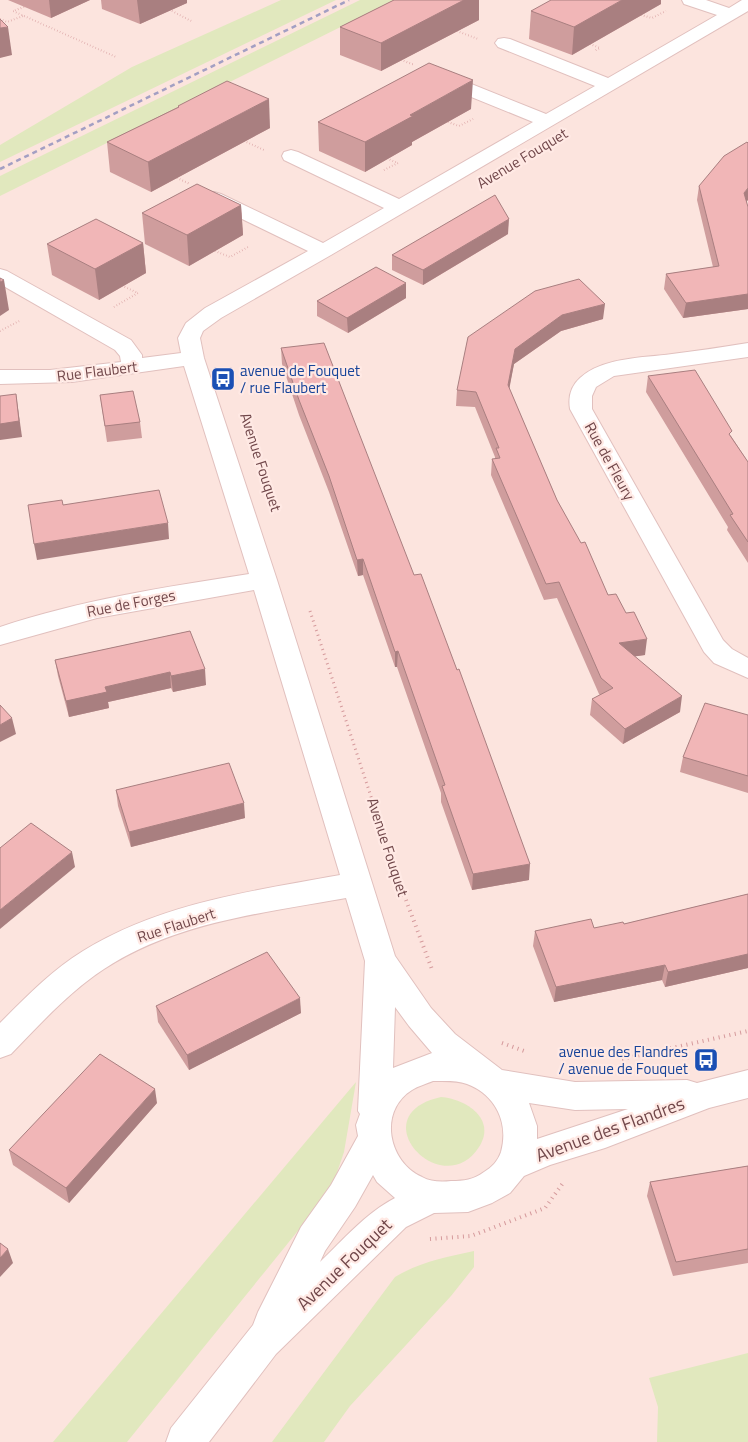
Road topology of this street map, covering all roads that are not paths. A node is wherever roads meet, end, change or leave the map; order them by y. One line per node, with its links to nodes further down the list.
1 (690, 0): 2 (street)
2 (739, 9): 5 (street, Avenue Fouquet)
3 (504, 42): 5 (street)
4 (437, 77): 6 (street)
5 (609, 85): 6 (street, Avenue Fouquet)
6 (548, 121): 9 (street, Avenue Fouquet)
7 (291, 156): 9 (street)
8 (214, 198): 10 (street)
9 (399, 208): 10 (street, Avenue Fouquet)
10 (324, 251): 13 (street, Avenue Fouquet)
11 (0, 276): 14 (street)
12 (748, 350): 18 (street, Rue de Fleury)
13 (192, 358): 14 (street, Rue Flaubert); 16 (street, Avenue Fouquet)
14 (132, 367): 15 (street, Rue Flaubert)
15 (0, 377)
16 (264, 580): 17 (street, Rue de Forges); 19 (street, Avenue Fouquet)
17 (0, 636)
18 (748, 669)
19 (357, 884): 20 (street, Avenue Fouquet); 21 (street, Rue Flaubert)
20 (381, 961): 22 (street, Avenue Fouquet); 25 (street, Avenue Fouquet)
21 (0, 1044)
22 (490, 1080): 24 (street, Avenue des Flandres); 25 (street); 26 (street)
23 (748, 1084): 24 (street, Avenue des Flandres)
24 (707, 1094): 26 (street, Avenue des Flandres)
25 (374, 1126): 27 (street); 28 (street, Avenue Fouquet)
26 (513, 1165): 27 (street)
27 (432, 1196): 28 (street, Avenue Fouquet)
28 (263, 1341): 29 (street, Avenue Fouquet)
29 (185, 1442)

